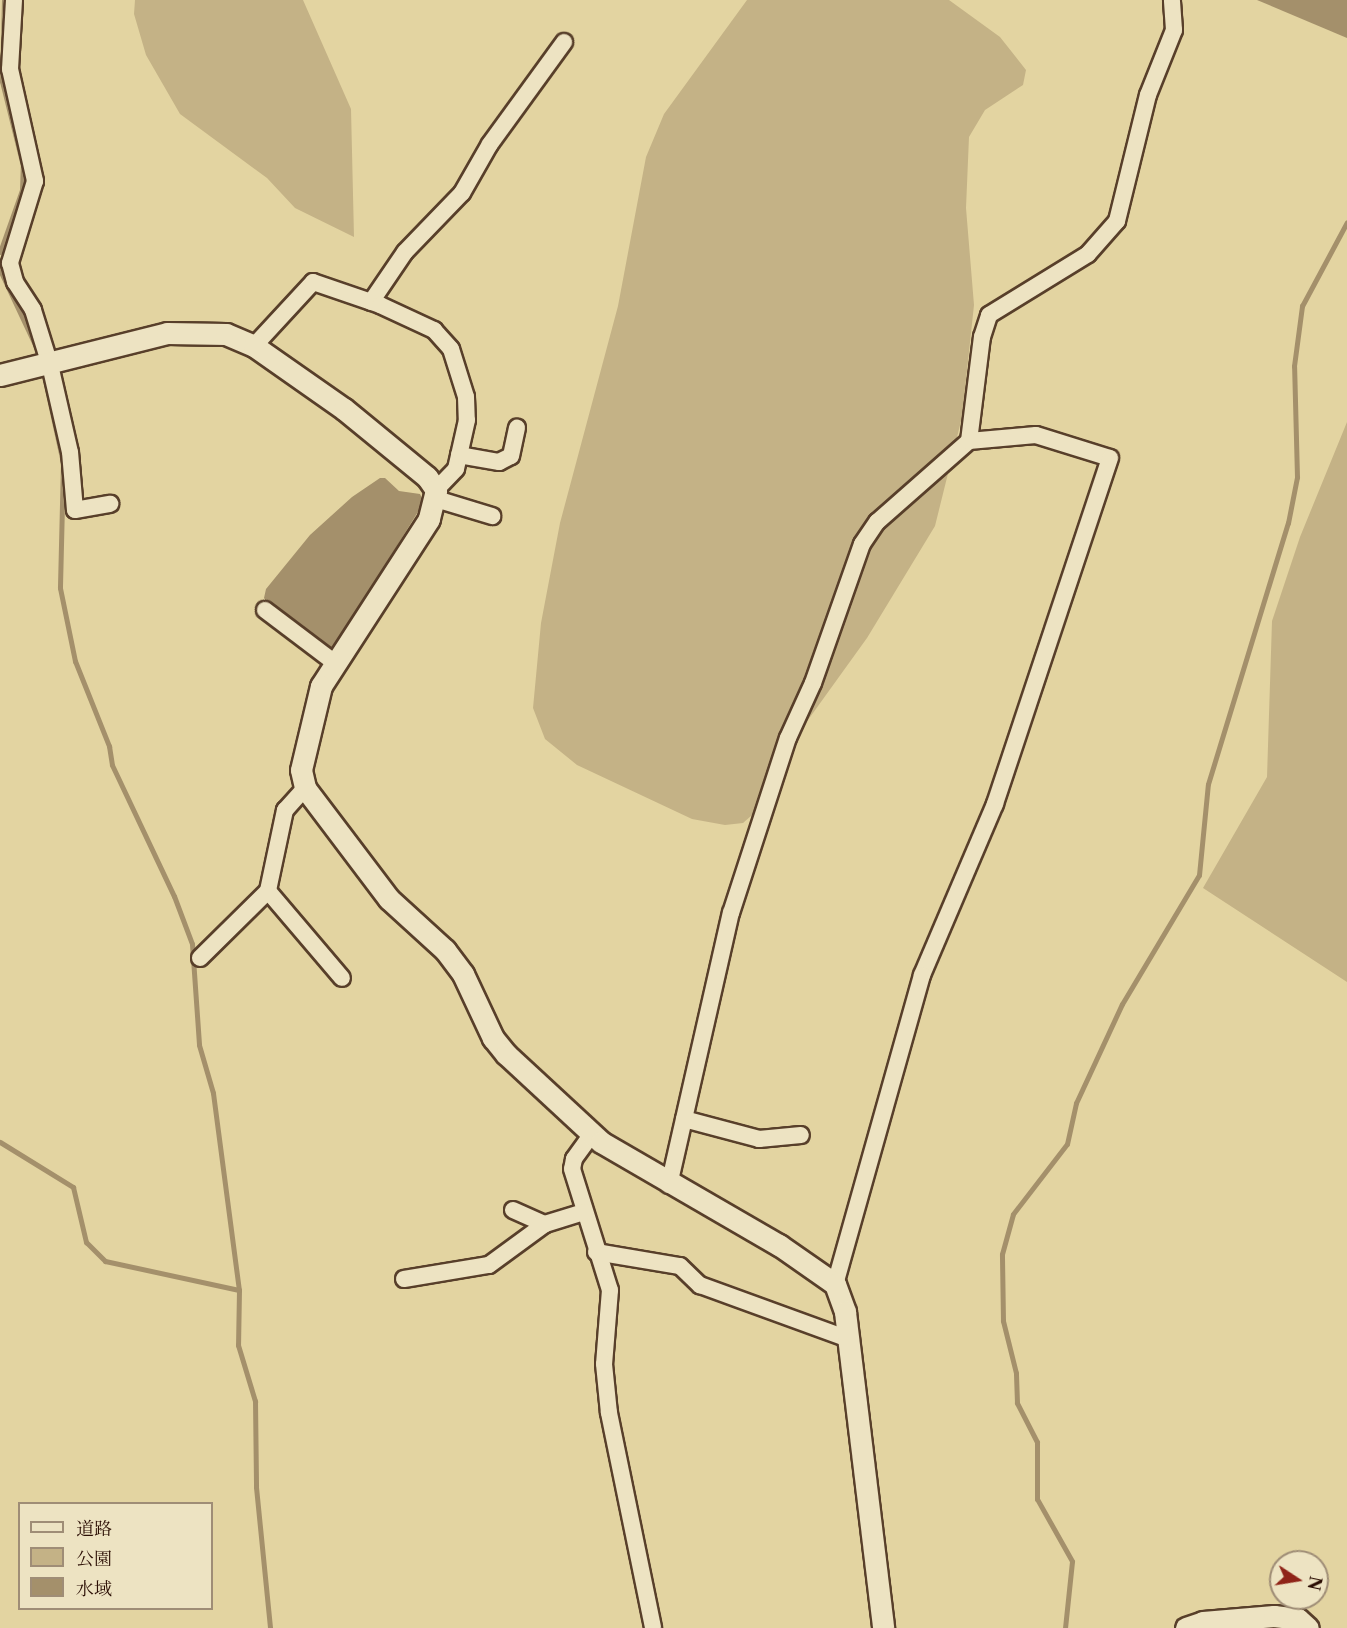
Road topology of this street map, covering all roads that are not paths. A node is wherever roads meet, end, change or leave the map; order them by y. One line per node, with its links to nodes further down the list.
1 (14, 0): 6 (street)
2 (1172, 0): 9 (street)
3 (564, 42): 4 (street)
4 (371, 302): 5 (street); 10 (street)
5 (254, 346): 6 (street); 11 (street)
6 (50, 365): 7 (street); 12 (street)
7 (0, 375)
8 (517, 428): 10 (street)
9 (969, 441): 20 (street); 29 (street)
10 (459, 455): 11 (street)
11 (436, 494): 13 (street); 15 (street)
12 (110, 504)
13 (492, 516)
14 (265, 610): 15 (street)
15 (335, 663): 16 (street)
16 (305, 788): 17 (street); 21 (street)
17 (268, 891): 18 (street); 19 (street)
18 (200, 958)
19 (342, 978)
20 (684, 1119): 22 (street); 23 (street)
21 (592, 1134): 23 (street); 25 (street)
22 (801, 1135)
23 (669, 1185): 29 (street)
24 (513, 1210): 26 (street)
25 (584, 1212): 26 (street); 27 (street)
26 (545, 1224): 28 (street)
27 (596, 1252): 30 (street); 31 (street)
28 (404, 1280)
29 (835, 1284): 30 (street)
30 (848, 1339): 32 (street)
31 (653, 1628)
32 (883, 1628)
33 (1186, 1628): 34 (street)
34 (1308, 1628)

